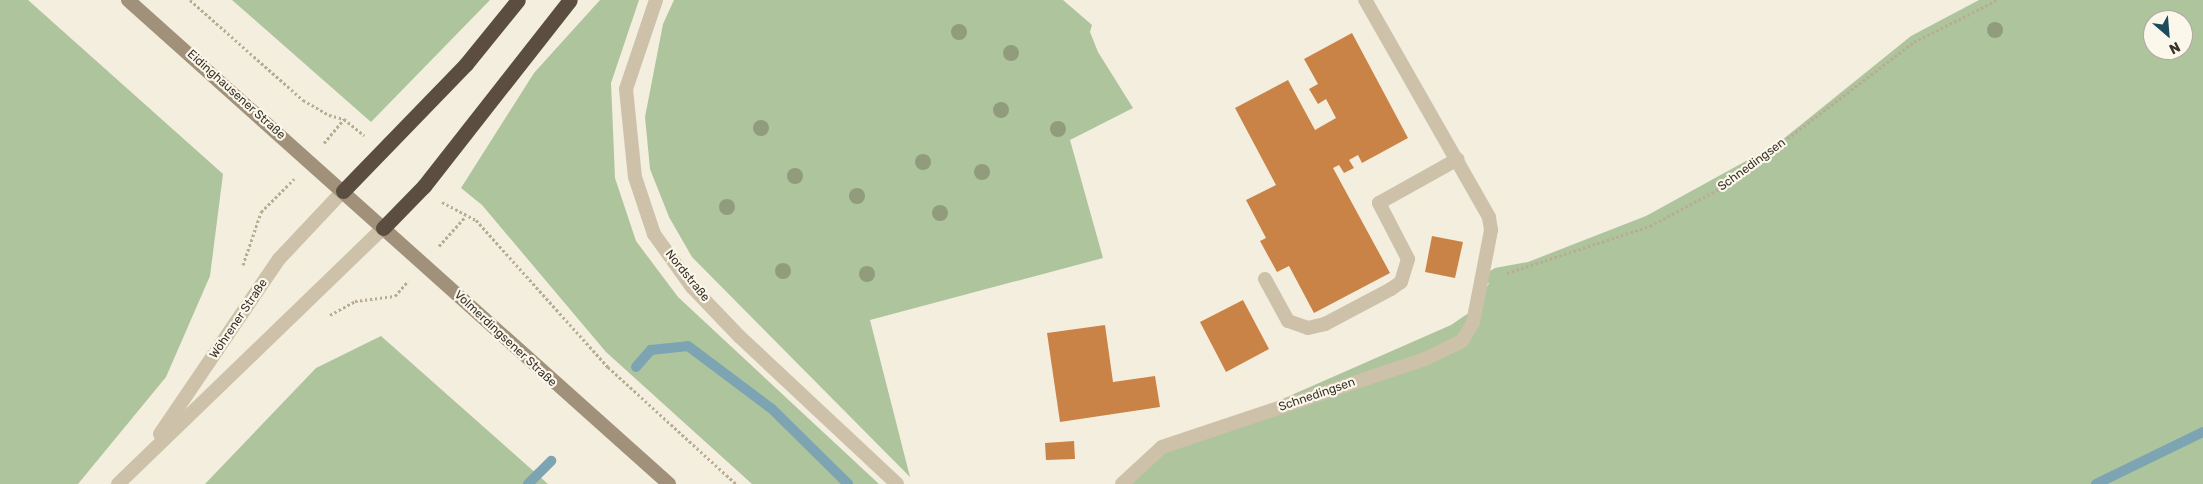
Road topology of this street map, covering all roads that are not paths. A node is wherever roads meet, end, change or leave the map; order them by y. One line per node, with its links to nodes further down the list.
1 (128, 0): 7 (main road, Eidinghausener Straße)
2 (518, 0): 7 (highway)
3 (570, 0): 8 (highway)
4 (656, 0): 13 (street, Nordstraße)
5 (1365, 0): 6 (street, Schnedingsen)
6 (1458, 159): 9 (street); 14 (street, Schnedingsen)
7 (343, 191): 8 (main road, Volmerdingsener Straße); 10 (street, Wöhrener Straße)
8 (383, 228): 10 (street, Wöhrener Straße); 12 (main road, Volmerdingsener Straße)
9 (1265, 279)
10 (145, 455): 11 (street, Wöhrener Straße)
11 (118, 484)
12 (669, 484)
13 (897, 484)
14 (1122, 484)

